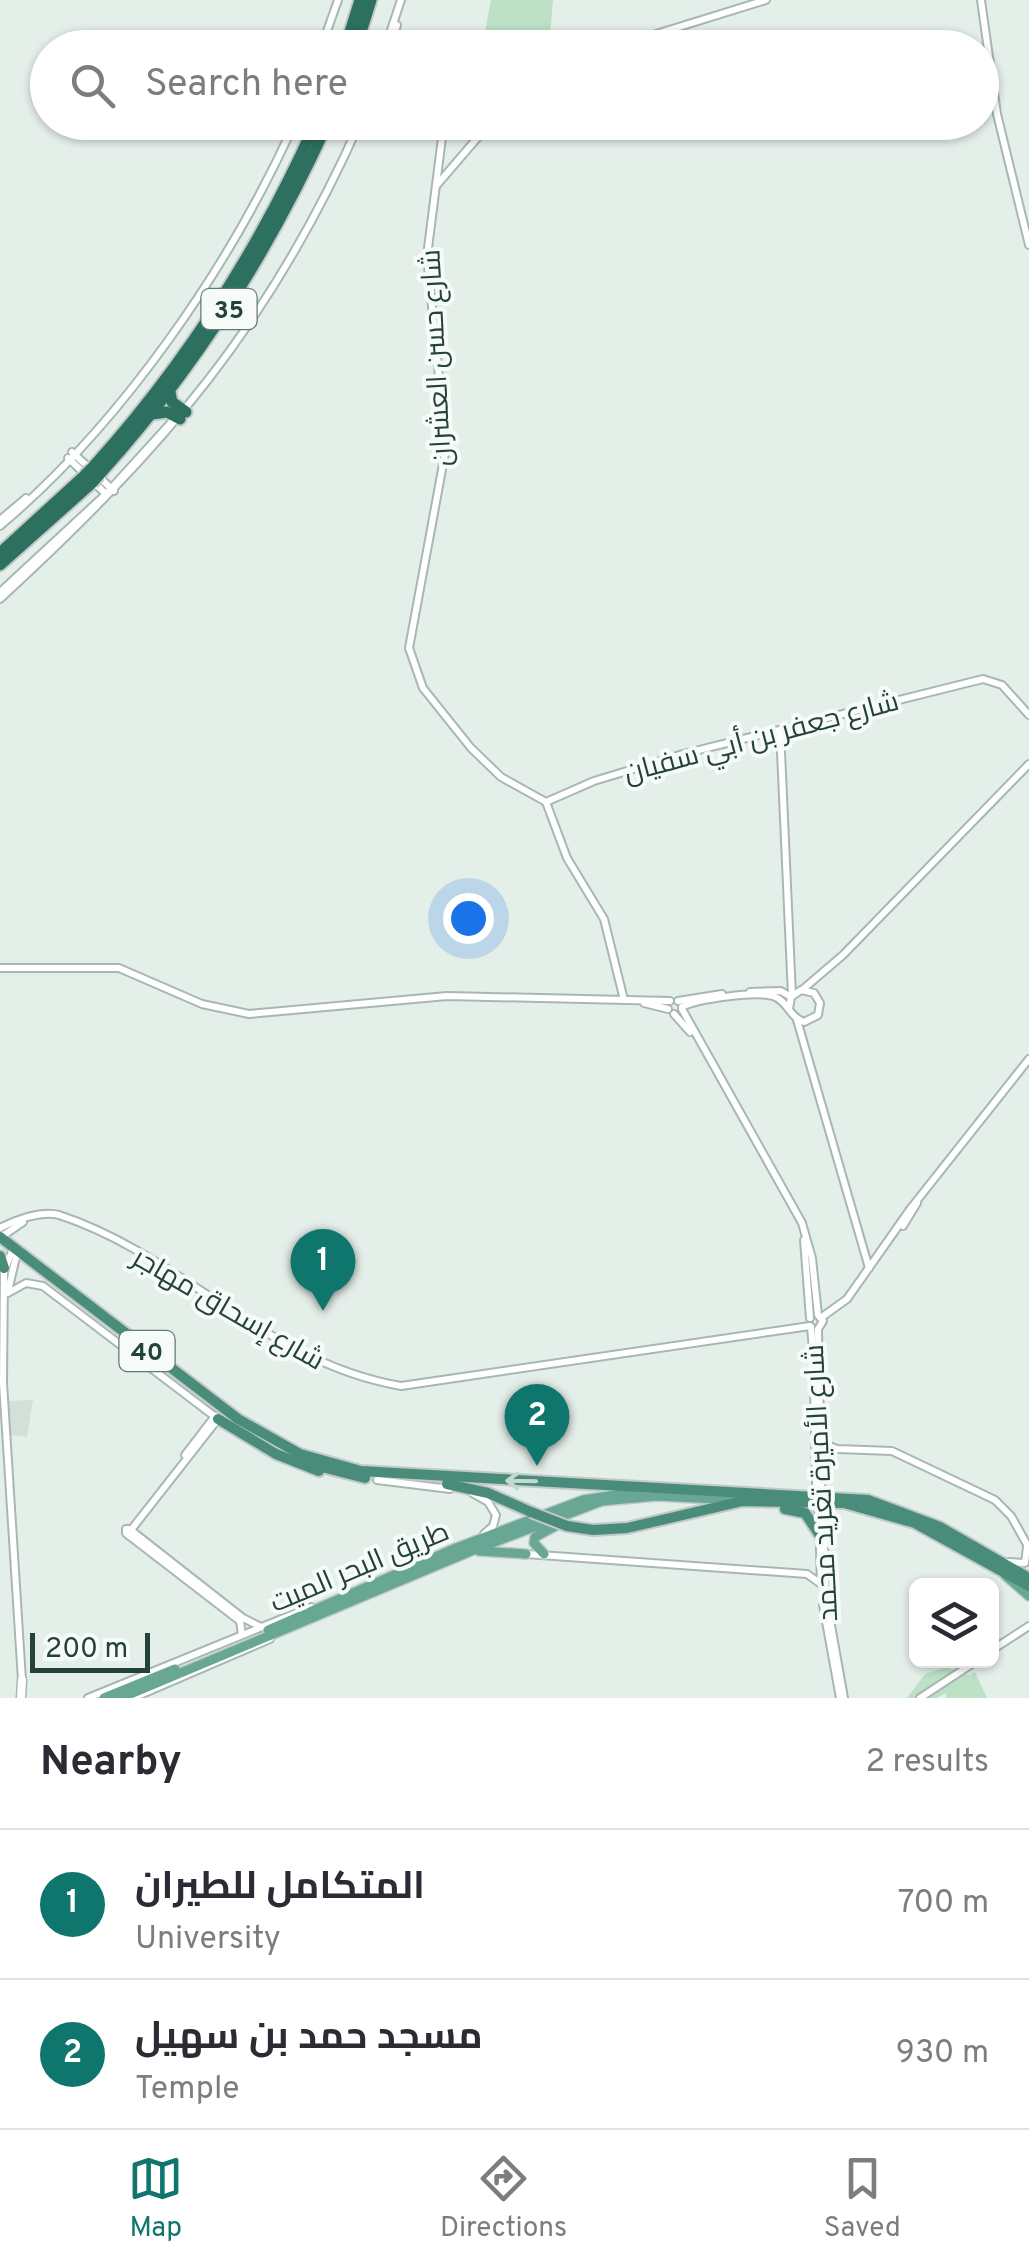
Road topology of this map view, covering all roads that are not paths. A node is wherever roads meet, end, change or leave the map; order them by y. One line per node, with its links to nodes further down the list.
1 (340, 0): 7 (street)
2 (360, 0): 8 (highway)
3 (371, 0): 9 (highway)
4 (403, 0): 10 (street)
5 (766, 0): 11 (street)
6 (980, 0): 12 (street)
7 (329, 30)
8 (351, 30)
9 (362, 30)
10 (396, 30)
11 (669, 30)
12 (985, 30)
13 (999, 124): 23 (street)
14 (282, 140): 27 (street)
15 (307, 140): 28 (highway, 35)
16 (319, 140): 24 (highway, 35)
17 (350, 140): 26 (street)
18 (442, 140): 20 (street, شارع حسن العشران)
19 (475, 140): 21 (street)
20 (440, 156): 21 (street); 22 (street, شارع حسن العشران)
21 (455, 163): 22 (street)
22 (434, 187): 37 (street, شارع حسن العشران)
23 (1029, 245)
24 (170, 392): 25 (highway, 35); 26 (highway)
25 (152, 414): 26 (highway); 28 (highway, 35)
26 (181, 414): 29 (street)
27 (70, 456): 29 (street); 30 (street)
28 (92, 476): 31 (highway, 35); 32 (highway, 35)
29 (110, 493): 33 (street)
30 (0, 523)
31 (0, 553)
32 (0, 565)
33 (0, 595)
34 (1029, 715): 35 (street, شارع جعفر بن أبي سفيان)
35 (780, 730): 37 (street, شارع جعفر بن أبي سفيان); 40 (street)
36 (1029, 764): 39 (street)
37 (546, 802): 46 (street)
38 (0, 968): 45 (street)
39 (828, 969): 42 (street); 43 (street)
40 (791, 970): 42 (street); 44 (street)
41 (439, 986): 45 (street)
42 (801, 990): 43 (street); 44 (street)
43 (816, 995): 50 (street)
44 (791, 997): 47 (street); 48 (street)
45 (429, 998): 46 (street)
46 (629, 1000): 47 (street)
47 (676, 1007): 48 (street); 61 (street, شارع الأميرة تغريد محمد)
48 (789, 1009): 49 (street)
49 (797, 1020): 50 (street); 51 (street)
50 (809, 1021): 51 (street)
51 (804, 1034): 58 (street)
52 (1029, 1059): 58 (street)
53 (28, 1219): 54 (street, شارع إسحاق مهاجر); 55 (street); 61 (street, شارع إسحاق مهاجر)
54 (0, 1228)
55 (0, 1240): 56 (highway, 40)
56 (11, 1254): 57 (highway); 59 (street); 66 (highway, 40)
57 (4, 1268): 60 (street)
58 (871, 1271): 61 (street)
59 (8, 1294): 60 (street); 62 (street)
60 (5, 1307): 97 (street)
61 (815, 1322): 63 (street, شارع الأميرة تغريد محمد); 69 (street, شارع الأميرة تغريد محمد)
62 (216, 1418): 67 (highway); 76 (street)
63 (819, 1442): 64 (street); 65 (street, شارع الأميرة تغريد محمد)
64 (837, 1449): 65 (street); 78 (street)
65 (819, 1456): 69 (street, شارع الأميرة تغريد محمد)
66 (300, 1457): 67 (highway, 40); 70 (highway, 40, one-way to 66)
67 (328, 1472): 68 (highway, 40)
68 (377, 1480): 74 (highway, 40); 91 (street, طريق البحر الميت)
69 (818, 1481): 73 (street, شارع الأميرة تغريد محمد, bridge)
70 (670, 1487): 74 (main road, طريق البحر الميت); 80 (highway, 40)
71 (743, 1500): 72 (main road); 75 (highway, 40); 86 (highway, 40)
72 (612, 1501): 74 (main road); 82 (main road)
73 (821, 1519): 77 (street, شارع الأميرة تغريد محمد); 103 (street, شارع الأميرة تغريد محمد)
74 (527, 1522): 75 (highway, 40, bridge); 79 (main road); 100 (main road, طريق البحر الميت)
75 (651, 1522): 77 (highway)
76 (130, 1531): 91 (street); 94 (street)
77 (819, 1534): 83 (street, شارع الأميرة تغريد محمد)
78 (1028, 1547): 80 (street)
79 (471, 1551): 81 (main road); 93 (main road)
80 (985, 1552): 86 (highway, 40)
81 (526, 1554): 82 (street)
82 (544, 1554): 84 (street)
83 (820, 1563): 85 (street); 88 (street, شارع الأميرة تغريد محمد)
84 (761, 1570): 85 (street); 87 (street)
85 (807, 1574): 88 (street)
86 (1020, 1575): 89 (highway, 40); 90 (main road)
87 (750, 1581)
88 (821, 1584): 103 (street, شارع الأميرة تغريد محمد)
89 (1029, 1586)
90 (1029, 1596)
91 (262, 1626): 94 (street, طريق البحر الميت)
92 (1029, 1626): 95 (street)
93 (279, 1632): 101 (main road); 102 (street)
94 (241, 1636): 99 (street, طريق البحر الميت)
95 (999, 1645)
96 (966, 1668): 104 (street)
97 (22, 1680): 98 (main road)
98 (23, 1698)
99 (88, 1698)
100 (104, 1698)
101 (121, 1698)
102 (133, 1698)
103 (842, 1698)
104 (920, 1698)

